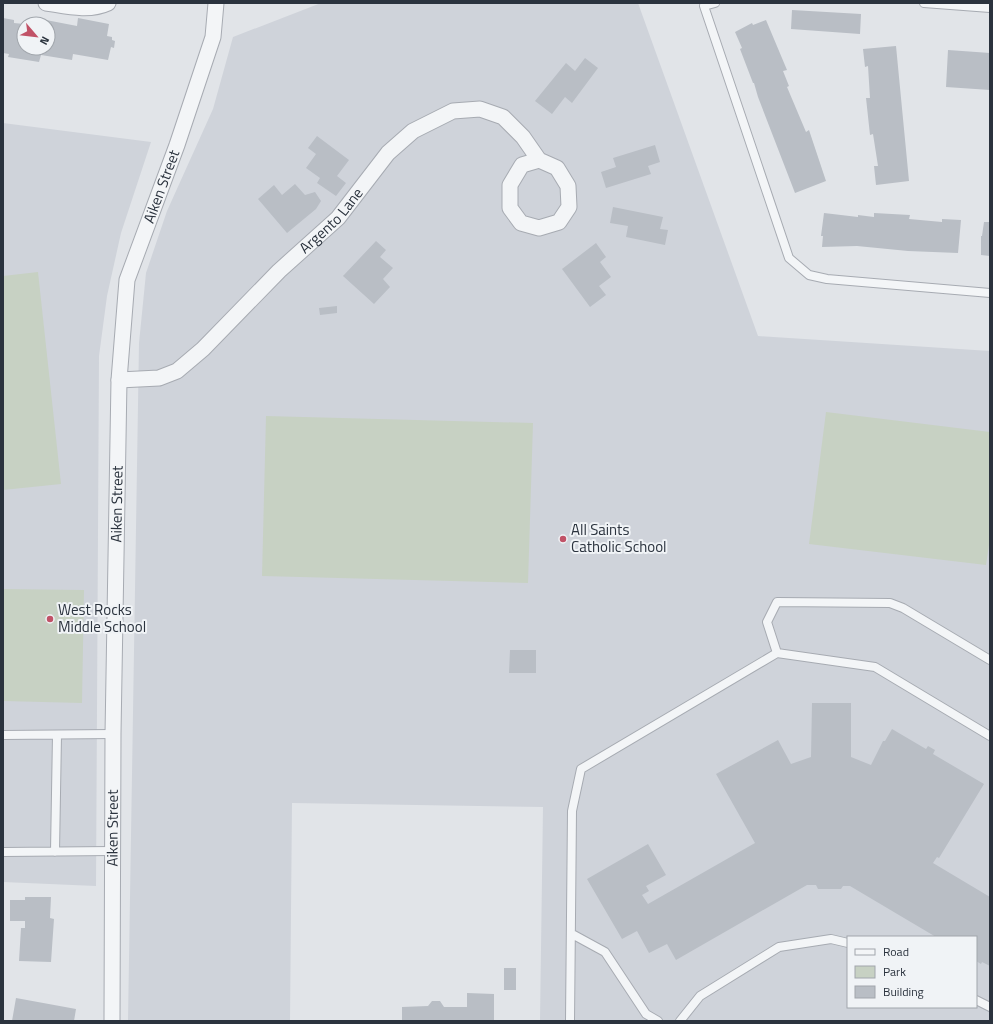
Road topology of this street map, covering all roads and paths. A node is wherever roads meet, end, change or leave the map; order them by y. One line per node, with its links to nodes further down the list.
1 (46, 3): 2 (street)
2 (108, 3)
3 (216, 3): 10 (street, Aiken Street)
4 (715, 3): 6 (lane)
5 (924, 3): 7 (lane)
6 (703, 4): 9 (lane)
7 (990, 8)
8 (539, 160): 8 (street); 10 (street, Argento Lane)
9 (990, 293)
10 (119, 380): 13 (street, Aiken Street)
11 (777, 653): 12 (lane); 16 (lane); 20 (lane)
12 (990, 660)
13 (113, 734): 14 (lane); 17 (street, Aiken Street)
14 (57, 735): 15 (lane); 19 (lane)
15 (3, 736)
16 (990, 736)
17 (112, 851): 19 (lane); 24 (street, Aiken Street)
18 (3, 852): 19 (lane)
19 (55, 852)
20 (572, 934): 25 (lane); 26 (lane)
21 (847, 943): 27 (lane)
22 (977, 1000): 23 (lane)
23 (990, 1007)
24 (112, 1021)
25 (570, 1021)
26 (658, 1021)
27 (680, 1021)

